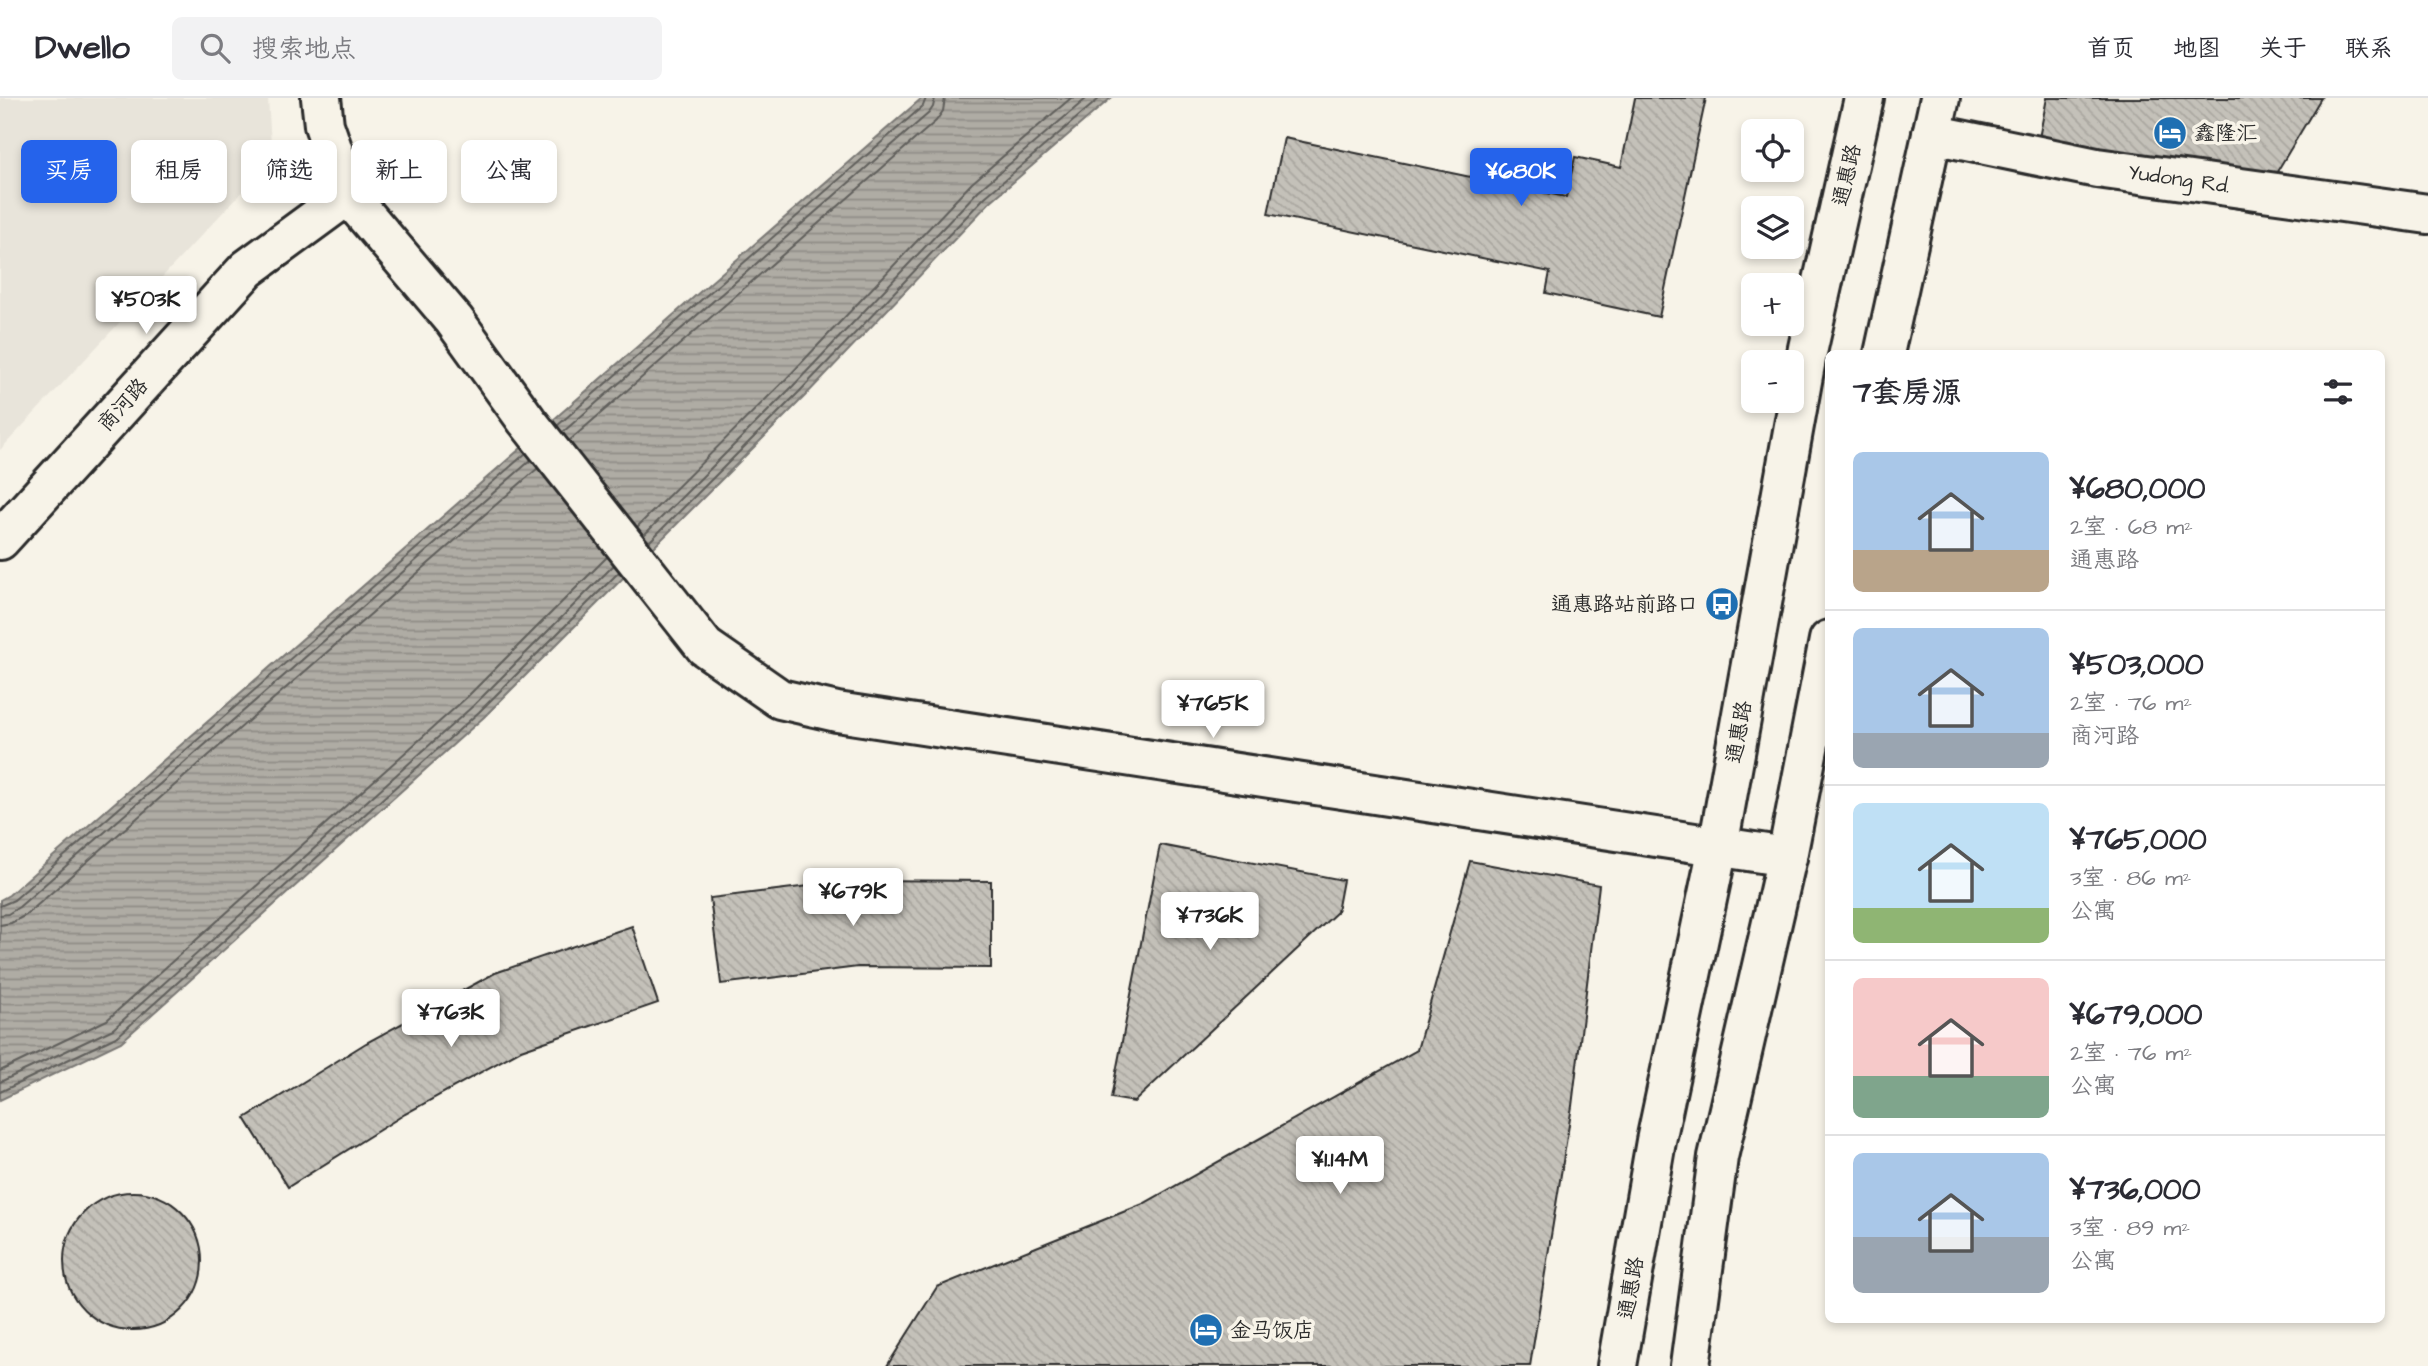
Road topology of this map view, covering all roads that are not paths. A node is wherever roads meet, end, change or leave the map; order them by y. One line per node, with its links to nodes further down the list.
1 (321, 98): 4 (street)
2 (1864, 98): 9 (street, 通惠路)
3 (1936, 116): 5 (street, Yudong Rd.); 6 (street)
4 (348, 195): 7 (street, 商河路); 9 (street)
5 (2428, 214)
6 (1885, 350)
7 (0, 540)
8 (1825, 661): 10 (street)
9 (1718, 847): 10 (street); 11 (street, 通惠路)
10 (1787, 857): 12 (street)
11 (1617, 1366)
12 (1690, 1366)

